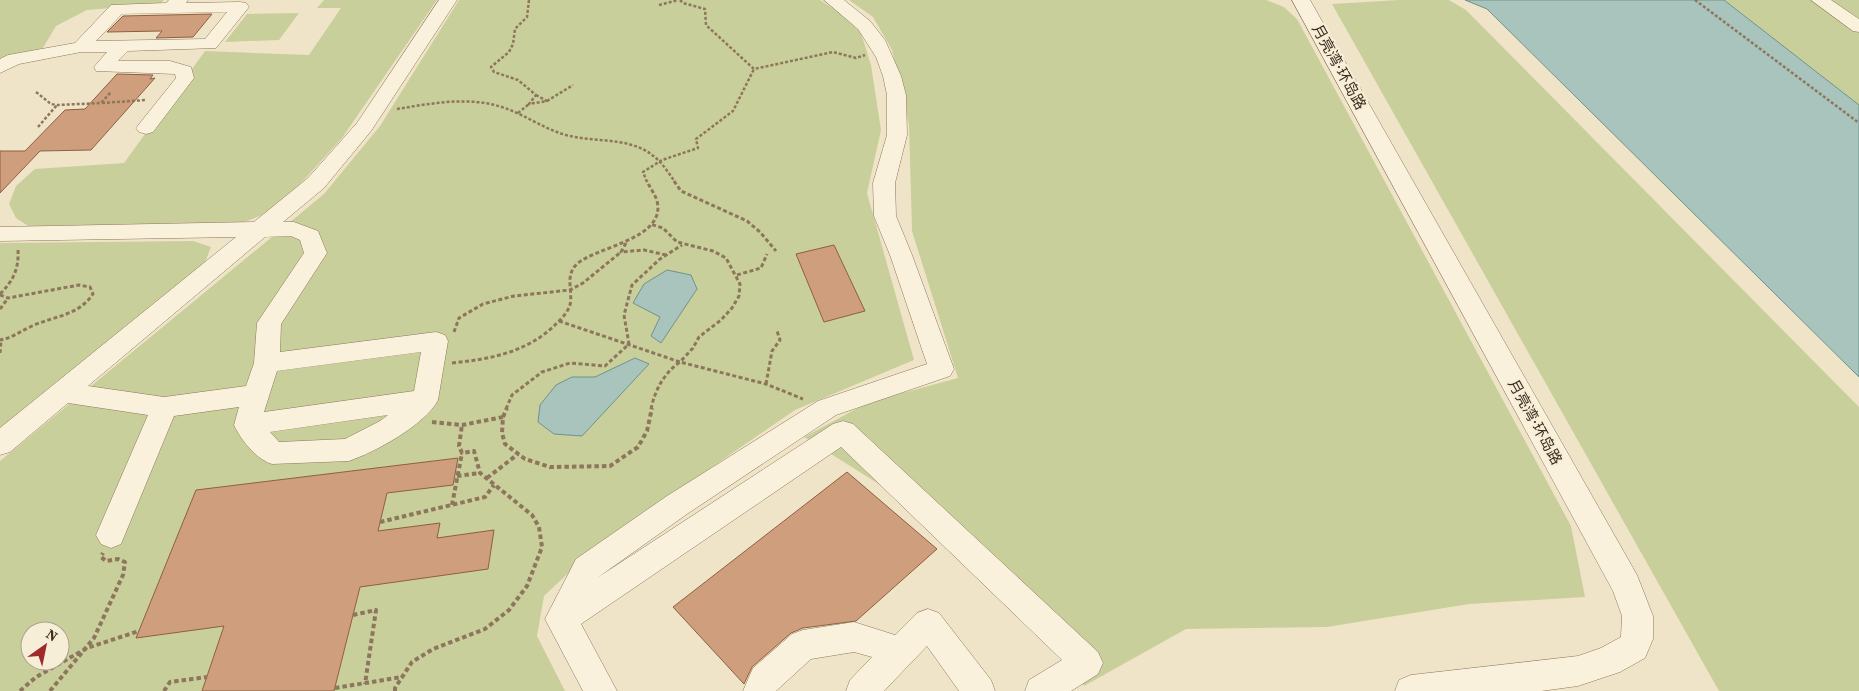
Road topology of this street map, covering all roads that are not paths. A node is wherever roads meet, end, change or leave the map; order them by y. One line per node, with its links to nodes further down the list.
1 (448, 0): 11 (street)
2 (833, 0): 21 (street)
3 (1301, 0): 28 (street, 月亮湾·环岛路)
4 (1820, 0): 6 (street)
5 (175, 4): 7 (street); 8 (street)
6 (1859, 27)
7 (123, 46): 8 (street); 10 (street)
8 (81, 47): 9 (street)
9 (0, 67)
10 (146, 128)
11 (260, 230): 12 (street); 13 (street); 14 (street)
12 (8, 234)
13 (267, 363): 15 (street); 16 (street)
14 (63, 392): 17 (street); 19 (street)
15 (256, 396): 17 (street); 18 (street)
16 (425, 400): 18 (street); 18 (street)
17 (164, 408): 20 (street)
18 (247, 425)
19 (0, 444)
20 (111, 534)
21 (561, 619): 23 (street); 27 (street)
22 (900, 651): 24 (street); 25 (street); 26 (street)
23 (601, 691)
24 (759, 691)
25 (862, 691)
26 (979, 691)
27 (1041, 691)
28 (1411, 691)

